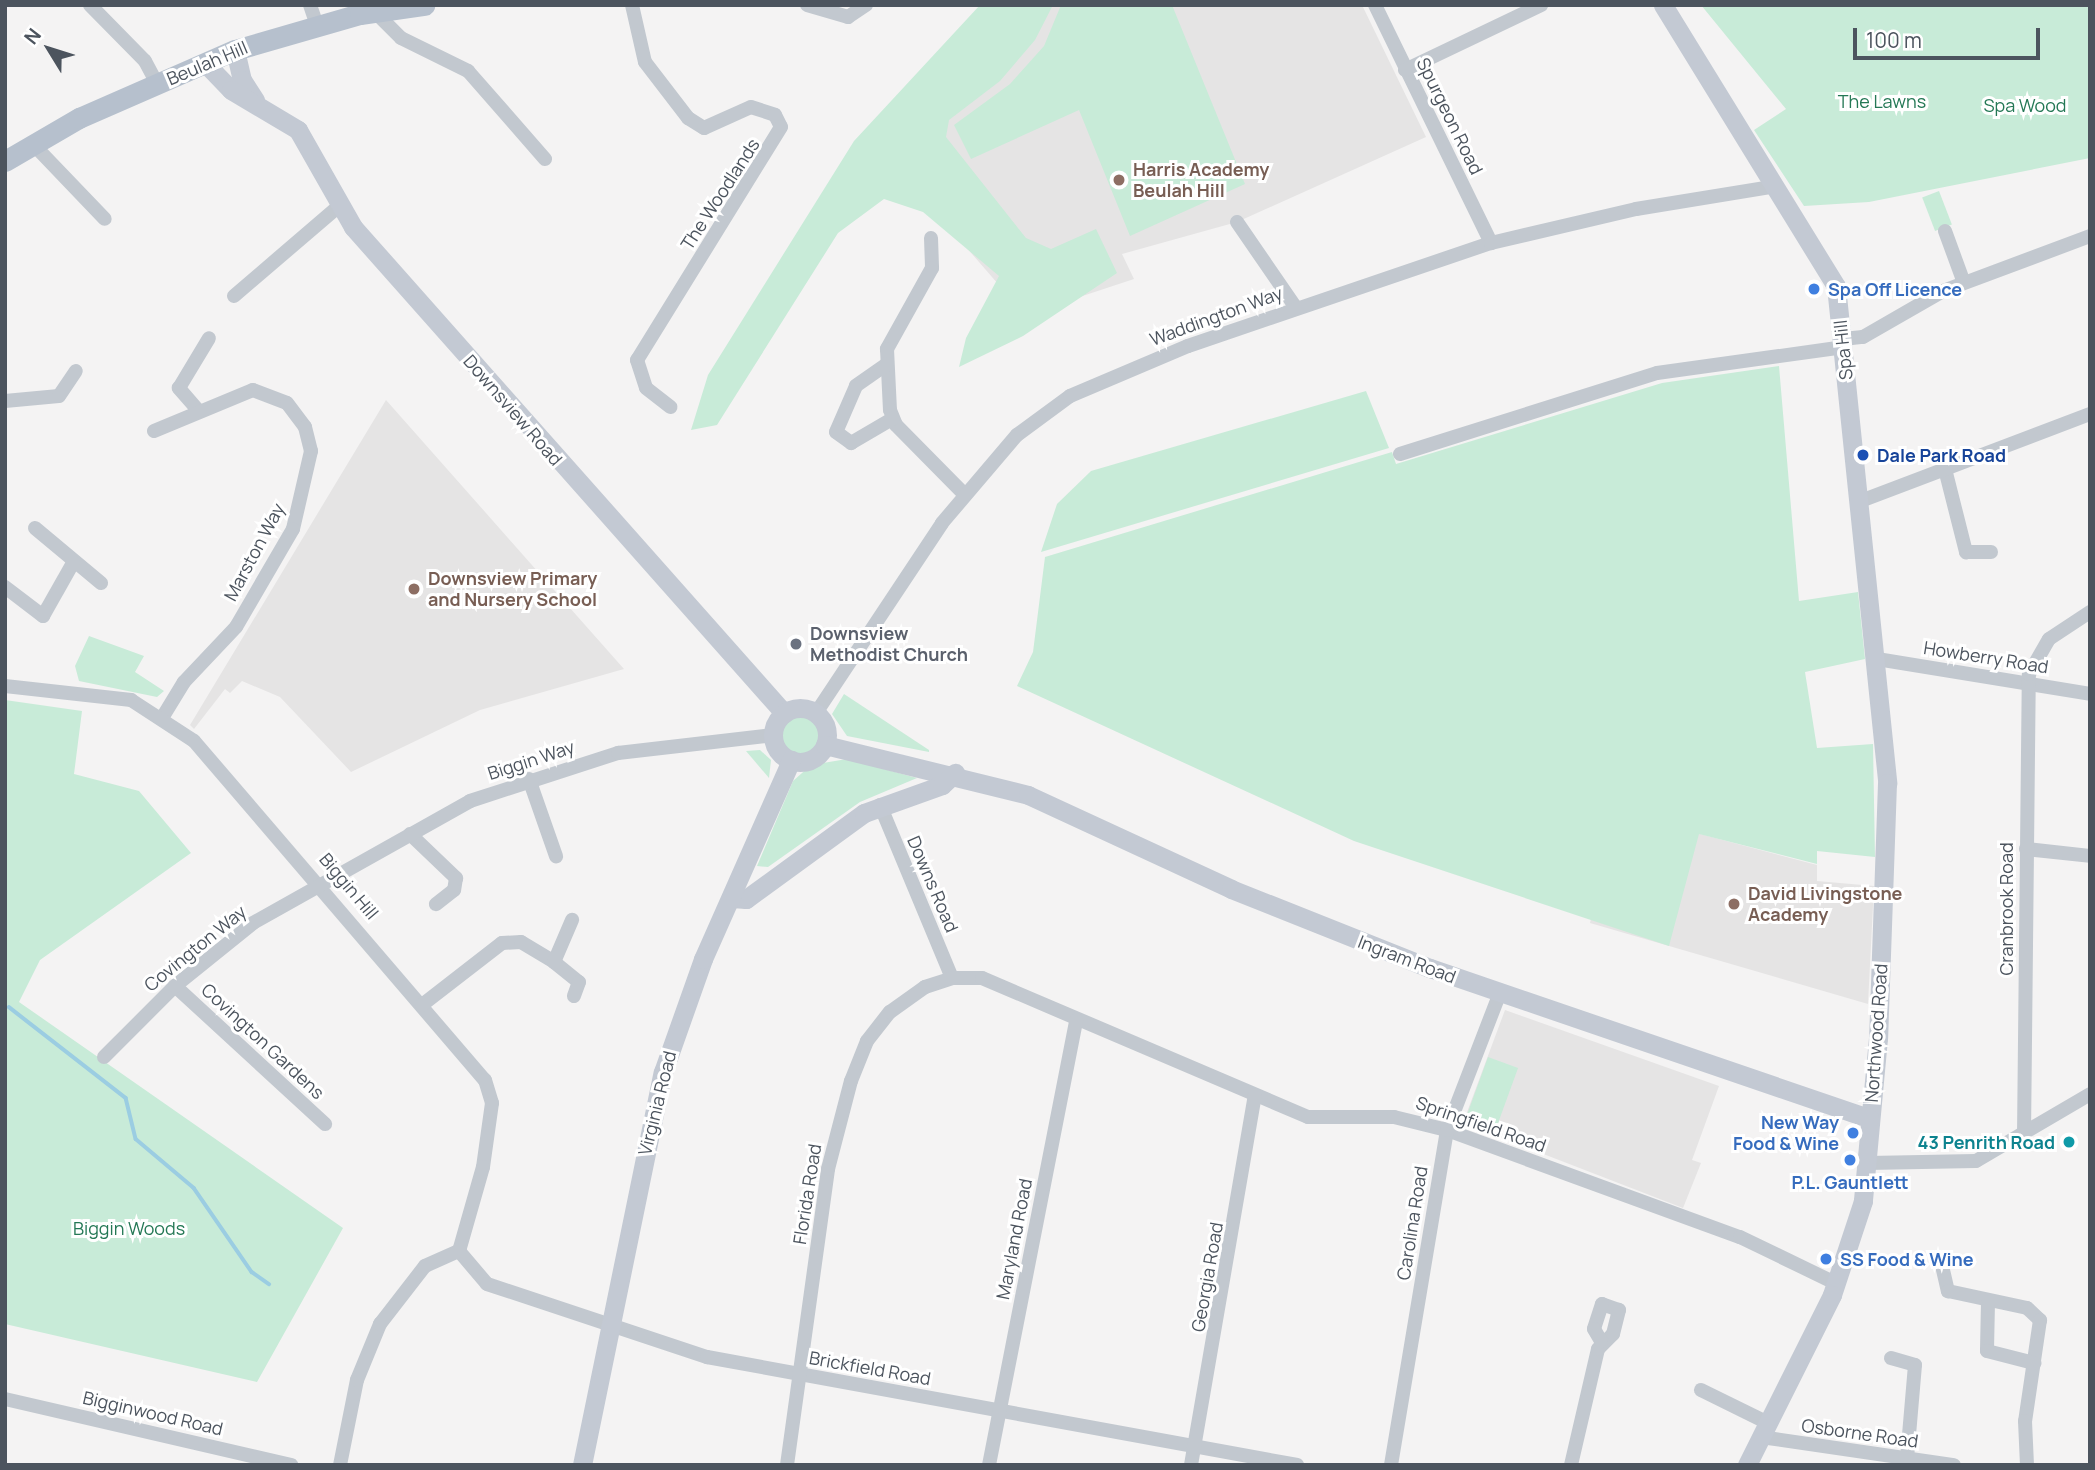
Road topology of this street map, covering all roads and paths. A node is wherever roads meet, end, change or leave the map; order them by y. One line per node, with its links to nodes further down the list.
1 (90, 5): 14 (street)
2 (424, 5): 9 (main road, Beulah Hill)
3 (632, 5): 35 (street, The Woodlands)
4 (807, 5): 5 (street)
5 (866, 5)
6 (1375, 5): 13 (street, Spurgeon Road)
7 (1542, 5): 13 (street)
8 (1662, 5): 19 (street, Spa Hill)
9 (374, 11): 10 (main road, Beulah Hill); 17 (street)
10 (313, 15): 11 (main road, Beulah Hill)
11 (235, 50): 12 (main road, Beulah Hill); 15 (street, Downsview Road)
12 (206, 64): 14 (main road, Beulah Hill); 15 (street, Downsview Road)
13 (1405, 70): 26 (street, Spurgeon Road)
14 (157, 84): 16 (main road, Beulah Hill)
15 (256, 100): 20 (street, Downsview Road)
16 (32, 143): 18 (main road, Beulah Hill); 21 (street)
17 (545, 159)
18 (5, 162)
19 (1776, 186): 26 (street, Waddington Way); 31 (street, Spa Hill)
20 (340, 205): 28 (street); 54 (street, Downsview Road)
21 (105, 219)
22 (1237, 222): 29 (street)
23 (1945, 231): 27 (street)
24 (2090, 236): 27 (street)
25 (931, 238): 32 (street)
26 (1491, 243): 29 (street, Waddington Way)
27 (1964, 283): 31 (street)
28 (234, 296)
29 (1296, 309): 42 (street, Waddington Way)
30 (209, 338): 36 (street)
31 (1843, 343): 40 (street); 43 (street, Spa Hill)
32 (887, 364): 38 (street); 38 (street)
33 (76, 371): 34 (street)
34 (5, 401)
35 (670, 407)
36 (197, 409): 39 (street, Marston Way); 56 (street, Marston Way)
37 (2090, 414): 41 (street)
38 (892, 419): 42 (street)
39 (153, 431)
40 (1400, 454)
41 (1945, 469): 43 (street); 45 (street)
42 (965, 495): 55 (street, Waddington Way)
43 (1858, 502): 50 (street, Spa Hill)
44 (35, 528): 46 (street)
45 (1991, 552)
46 (73, 563): 47 (street); 48 (street)
47 (101, 583)
48 (5, 587)
49 (2090, 612): 51 (street, Cranbrook Road)
50 (1877, 659): 51 (street, Howberry Road); 81 (street, Northwood Road)
51 (2028, 683): 53 (street, Howberry Road); 64 (street, Cranbrook Road)
52 (5, 686): 56 (street, Biggin Hill)
53 (2090, 694)
54 (783, 713): 55 (street); 57 (street)
55 (816, 713): 58 (street)
56 (162, 718): 67 (street, Biggin Hill)
57 (773, 735): 59 (street); 61 (street, Biggin Way)
58 (824, 746): 59 (street); 60 (street, Ingram Road)
59 (791, 760): 68 (street, Virginia Road)
60 (955, 773): 62 (street); 74 (street, Ingram Road)
61 (529, 779): 63 (street, Biggin Way); 65 (street)
62 (880, 805): 68 (street); 72 (street, Downs Road)
63 (410, 834): 67 (street, Biggin Way); 69 (street)
64 (2026, 849): 66 (street); 84 (street, Cranbrook Road)
65 (556, 856)
66 (2090, 856)
67 (321, 883): 73 (street, Covington Way); 76 (street, Biggin Hill)
68 (731, 898): 90 (street, Virginia Road)
69 (436, 904)
70 (572, 920): 71 (street)
71 (554, 962): 75 (street); 76 (street)
72 (952, 978): 77 (street, Springfield Road); 94 (street, Florida Road)
73 (175, 986): 78 (street, Covington Way); 82 (street, Covington Gardens)
74 (1499, 995): 81 (street, Ingram Road); 83 (street, Carolina Road)
75 (574, 996)
76 (422, 1005): 86 (street, Biggin Hill)
77 (1076, 1020): 80 (street, Springfield Road); 97 (street, Maryland Road)
78 (104, 1057)
79 (2090, 1094): 84 (street)
80 (1255, 1096): 83 (street, Springfield Road); 99 (street, Georgia Road)
81 (1869, 1118): 85 (street, Northwood Road)
82 (325, 1124)
83 (1447, 1130): 88 (street, Springfield Road); 108 (street, Carolina Road)
84 (2024, 1136): 85 (street)
85 (1868, 1163): 88 (street, Northwood Road)
86 (459, 1251): 90 (street, Brickfield Road); 102 (street)
87 (1943, 1270): 89 (street)
88 (1836, 1283): 98 (street, Northwood Road)
89 (1988, 1302): 93 (street); 93 (street)
90 (610, 1326): 94 (street, Brickfield Road); 103 (street, Virginia Road)
91 (1601, 1341): 109 (street)
92 (1891, 1358): 100 (street)
93 (2034, 1363): 112 (street)
94 (804, 1375): 97 (street, Brickfield Road); 104 (street, Florida Road)
95 (1701, 1390): 98 (street, Osborne Road)
96 (5, 1399): 101 (street, Bigginwood Road)
97 (999, 1411): 99 (street, Brickfield Road); 105 (street, Maryland Road)
98 (1765, 1430): 100 (street, Osborne Road); 110 (street, Northwood Road)
99 (1195, 1447): 106 (street, Georgia Road); 107 (street, Brickfield Road)
100 (1907, 1458): 111 (street, Osborne Road)
101 (292, 1465)
102 (340, 1465)
103 (582, 1465)
104 (787, 1465)
105 (989, 1465)
106 (1191, 1465)
107 (1297, 1465)
108 (1391, 1465)
109 (1571, 1465)
110 (1747, 1465)
111 (1954, 1465)
112 (2027, 1465)

